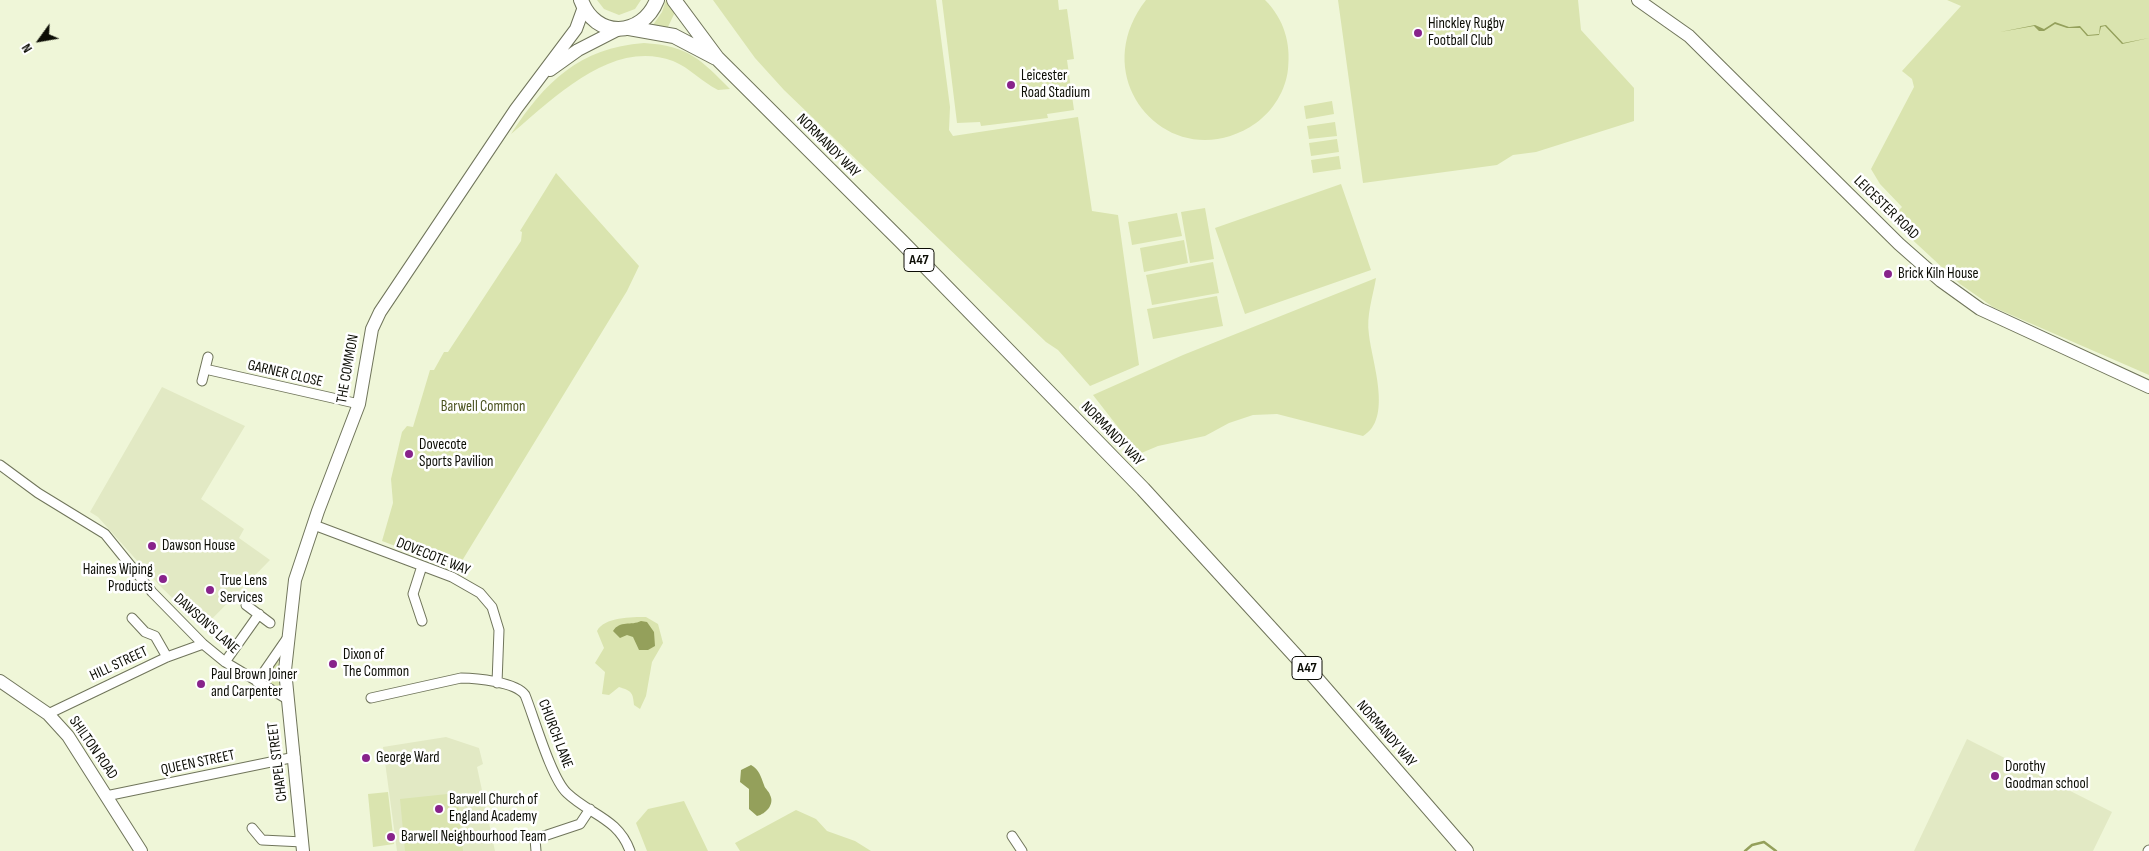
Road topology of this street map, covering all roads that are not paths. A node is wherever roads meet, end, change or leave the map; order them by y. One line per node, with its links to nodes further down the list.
1 (657, 0): 5 (main road)
2 (674, 0): 6 (main road, NORMANDY WAY / A47)
3 (1638, 0): 11 (street, LEICESTER ROAD)
4 (582, 3): 5 (main road, NORMANDY WAY); 7 (street, THE COMMON)
5 (624, 28): 6 (main road, NORMANDY WAY / A47); 7 (street, THE COMMON)
6 (716, 58): 41 (main road, NORMANDY WAY / A47)
7 (537, 82): 12 (street, THE COMMON)
8 (208, 357): 9 (street)
9 (205, 369): 10 (street); 12 (street, GARNER CLOSE)
10 (202, 380)
11 (2149, 388)
12 (359, 404): 14 (street, THE COMMON)
13 (0, 465): 22 (street, DAWSON'S LANE)
14 (314, 525): 15 (street, DOVECOTE WAY); 21 (street, THE COMMON)
15 (422, 566): 19 (street); 27 (street, DOVECOTE WAY)
16 (246, 605): 17 (street)
17 (259, 614): 20 (street); 24 (street)
18 (132, 618): 23 (street)
19 (422, 621)
20 (270, 623)
21 (286, 640): 26 (street); 29 (street, CHAPEL STREET)
22 (203, 644): 23 (street, HILL STREET); 24 (street, DAWSON'S LANE)
23 (167, 657): 30 (street, HILL STREET)
24 (225, 662): 26 (street, DAWSON'S LANE)
25 (0, 681): 30 (street, SHILTON ROAD)
26 (257, 682): 29 (street, DAWSON'S LANE)
27 (497, 683): 28 (street, CHURCH LANE); 33 (street, CHURCH LANE)
28 (371, 698)
29 (287, 699): 31 (street, CHAPEL STREET)
30 (48, 714): 32 (street, SHILTON ROAD)
31 (295, 758): 32 (street, QUEEN STREET); 36 (street, CHAPEL STREET)
32 (106, 796): 37 (street, SHILTON ROAD)
33 (590, 809): 38 (street); 39 (street, CHURCH LANE)
34 (252, 828): 36 (street)
35 (1012, 836): 40 (street)
36 (303, 846)
37 (141, 851)
38 (536, 851)
39 (630, 851)
40 (1022, 851)
41 (1466, 851)

